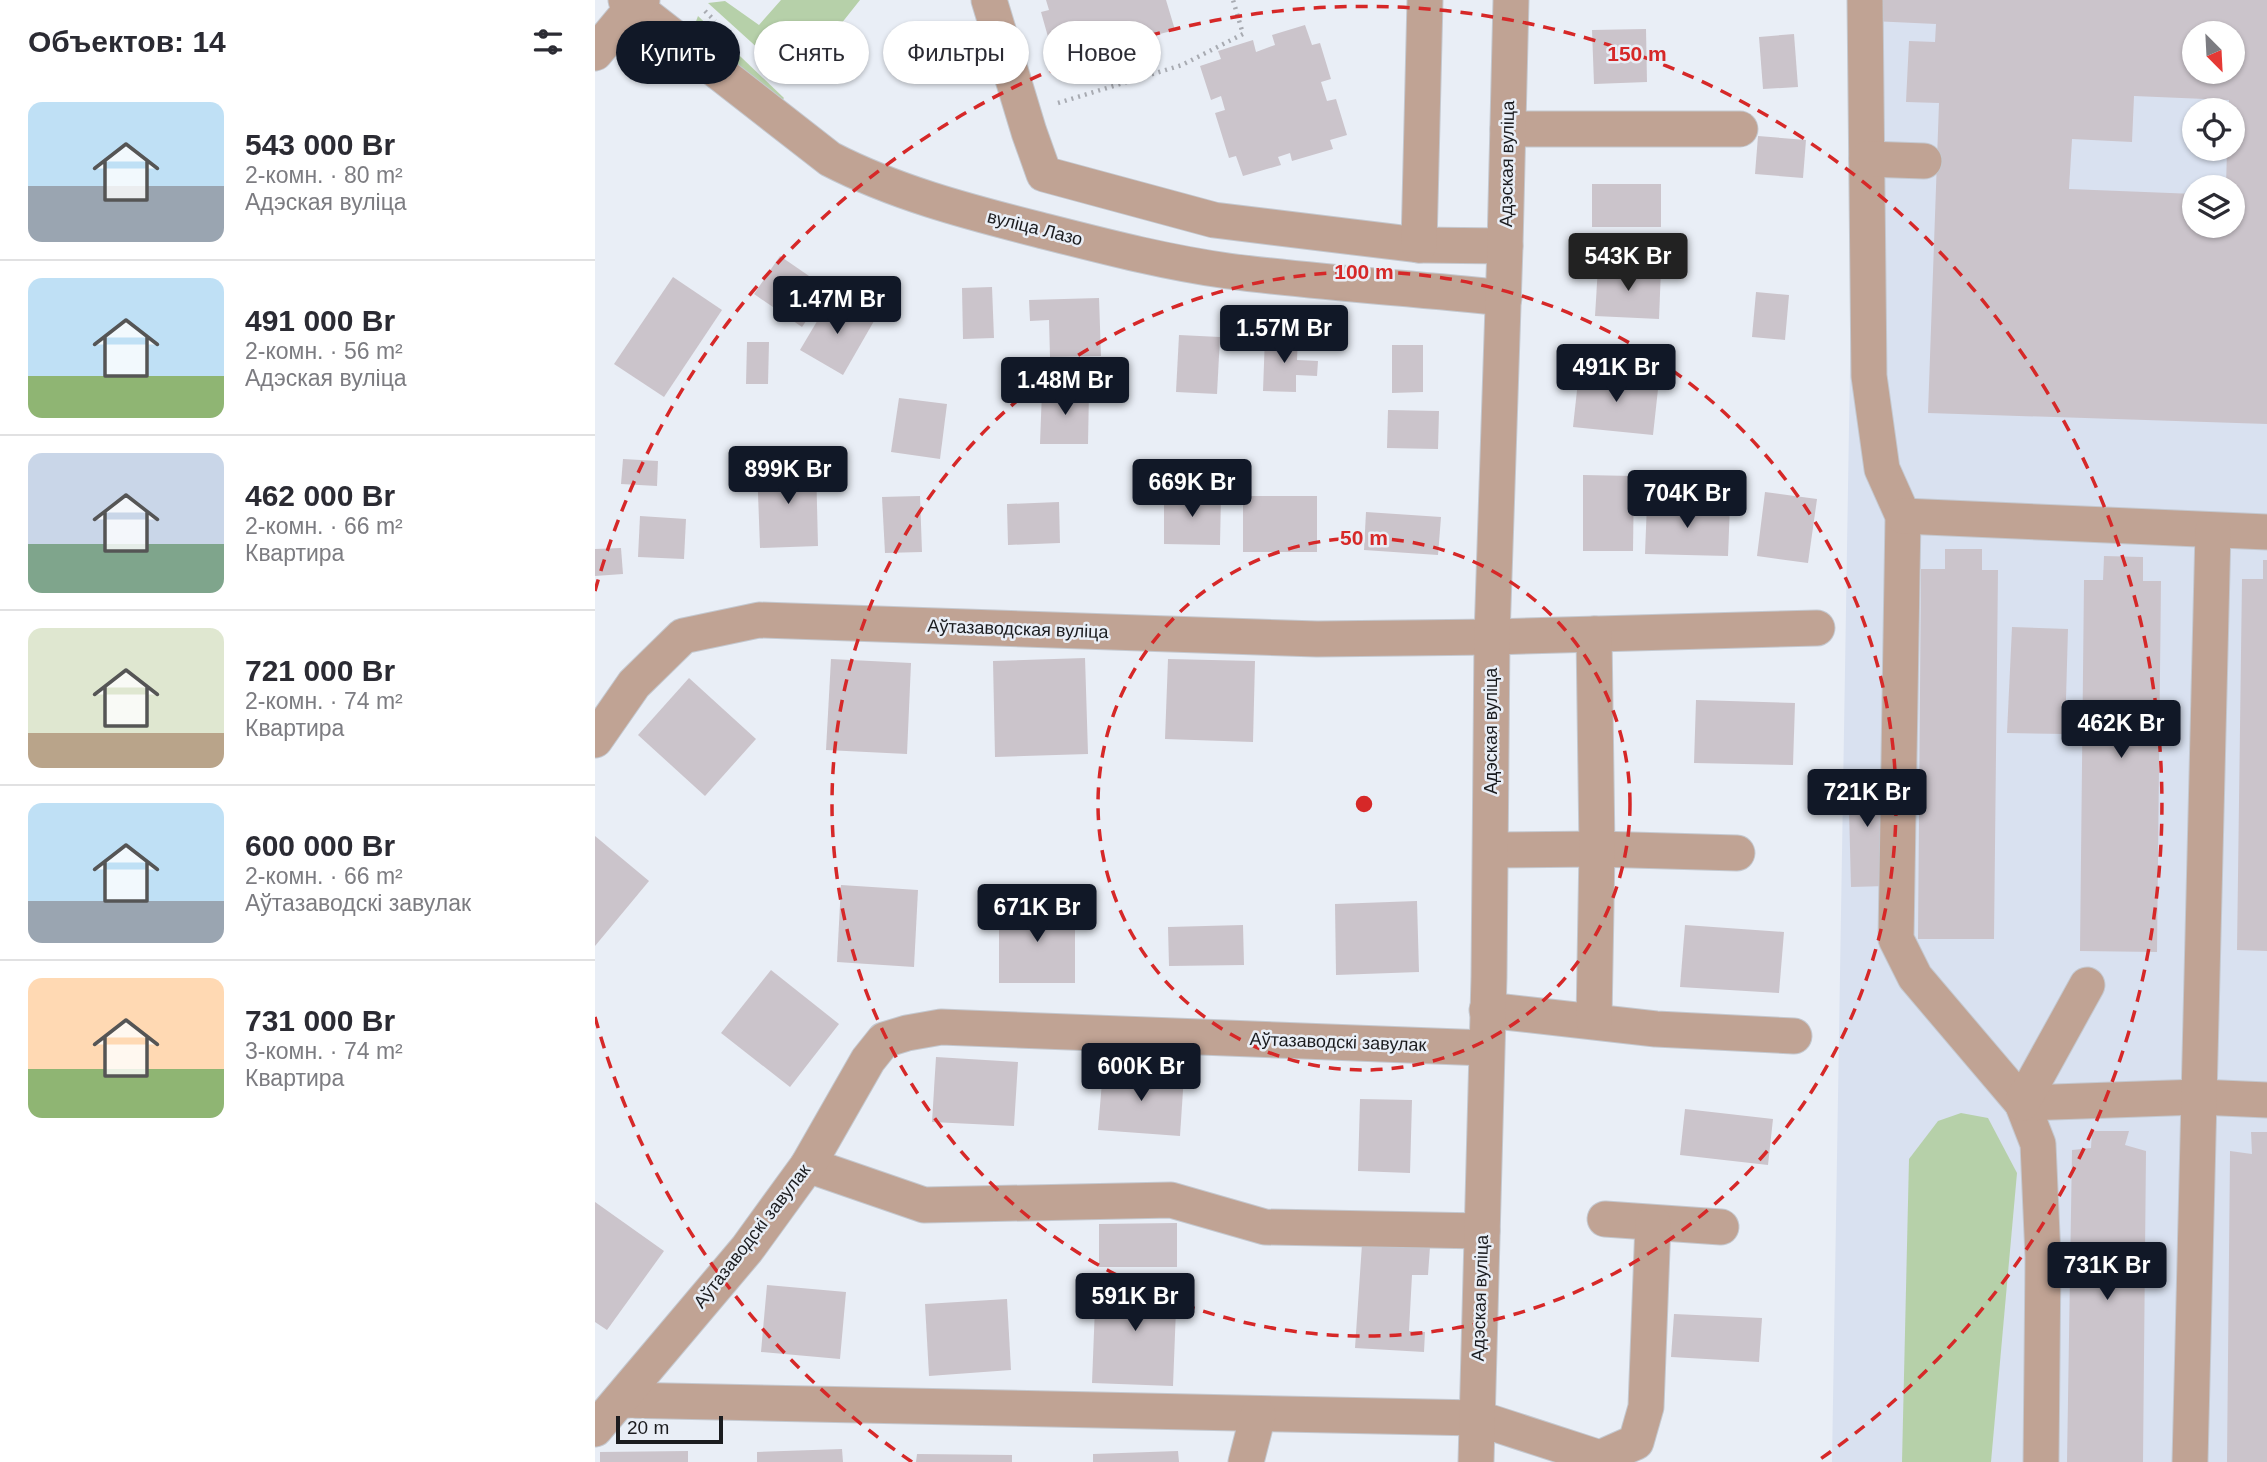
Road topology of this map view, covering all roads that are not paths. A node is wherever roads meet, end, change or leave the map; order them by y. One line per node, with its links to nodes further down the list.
1 (989, 0): 11 (street)
2 (1425, 0): 11 (street)
3 (1511, 0): 8 (street, Адэская вуліца)
4 (1865, 0): 9 (street)
5 (634, 2): 6 (street); 13 (street, вуліца Лазо)
6 (595, 53)
7 (1740, 129): 8 (street)
8 (1508, 130): 12 (street, Адэская вуліца)
9 (1867, 159): 10 (street); 14 (street)
10 (1924, 161)
11 (1419, 245): 12 (street)
12 (1506, 246): 13 (street, Адэская вуліца)
13 (1504, 298): 19 (street, Адэская вуліца)
14 (1903, 516): 15 (street); 31 (street)
15 (2213, 531): 16 (street); 29 (street)
16 (2267, 532)
17 (1817, 628): 18 (street, Аўтазаводская вуліца)
18 (1594, 634): 19 (street, Аўтазаводская вуліца); 21 (street)
19 (1492, 637): 20 (street, Аўтазаводская вуліца); 22 (street, Адэская вуліца)
20 (595, 740)
21 (1597, 849): 22 (street); 23 (street); 26 (street)
22 (1491, 850): 25 (street, Адэская вуліца)
23 (1737, 853)
24 (2087, 985): 31 (street)
25 (1487, 1010): 26 (street); 28 (street, Адэская вуліца)
26 (1594, 1021): 27 (street)
27 (1794, 1036)
28 (1486, 1048): 32 (street, Аўтазаводскі завулак); 36 (street, Адэская вуліца)
29 (2199, 1097): 30 (street); 31 (street); 44 (street)
30 (2267, 1100)
31 (2022, 1103): 43 (street)
32 (809, 1165): 36 (street); 37 (street, Аўтазаводскі завулак)
33 (1605, 1219): 34 (street)
34 (1653, 1223): 35 (street); 39 (street)
35 (1721, 1227)
36 (1482, 1230): 39 (street, Адэская вуліца)
37 (620, 1400): 38 (street); 40 (street, Аўтазаводскі завулак)
38 (1258, 1415): 39 (street); 41 (street)
39 (1477, 1418): 42 (street, Адэская вуліца)
40 (595, 1429)
41 (1246, 1462)
42 (1476, 1462)
43 (2041, 1462)
44 (2190, 1462)

